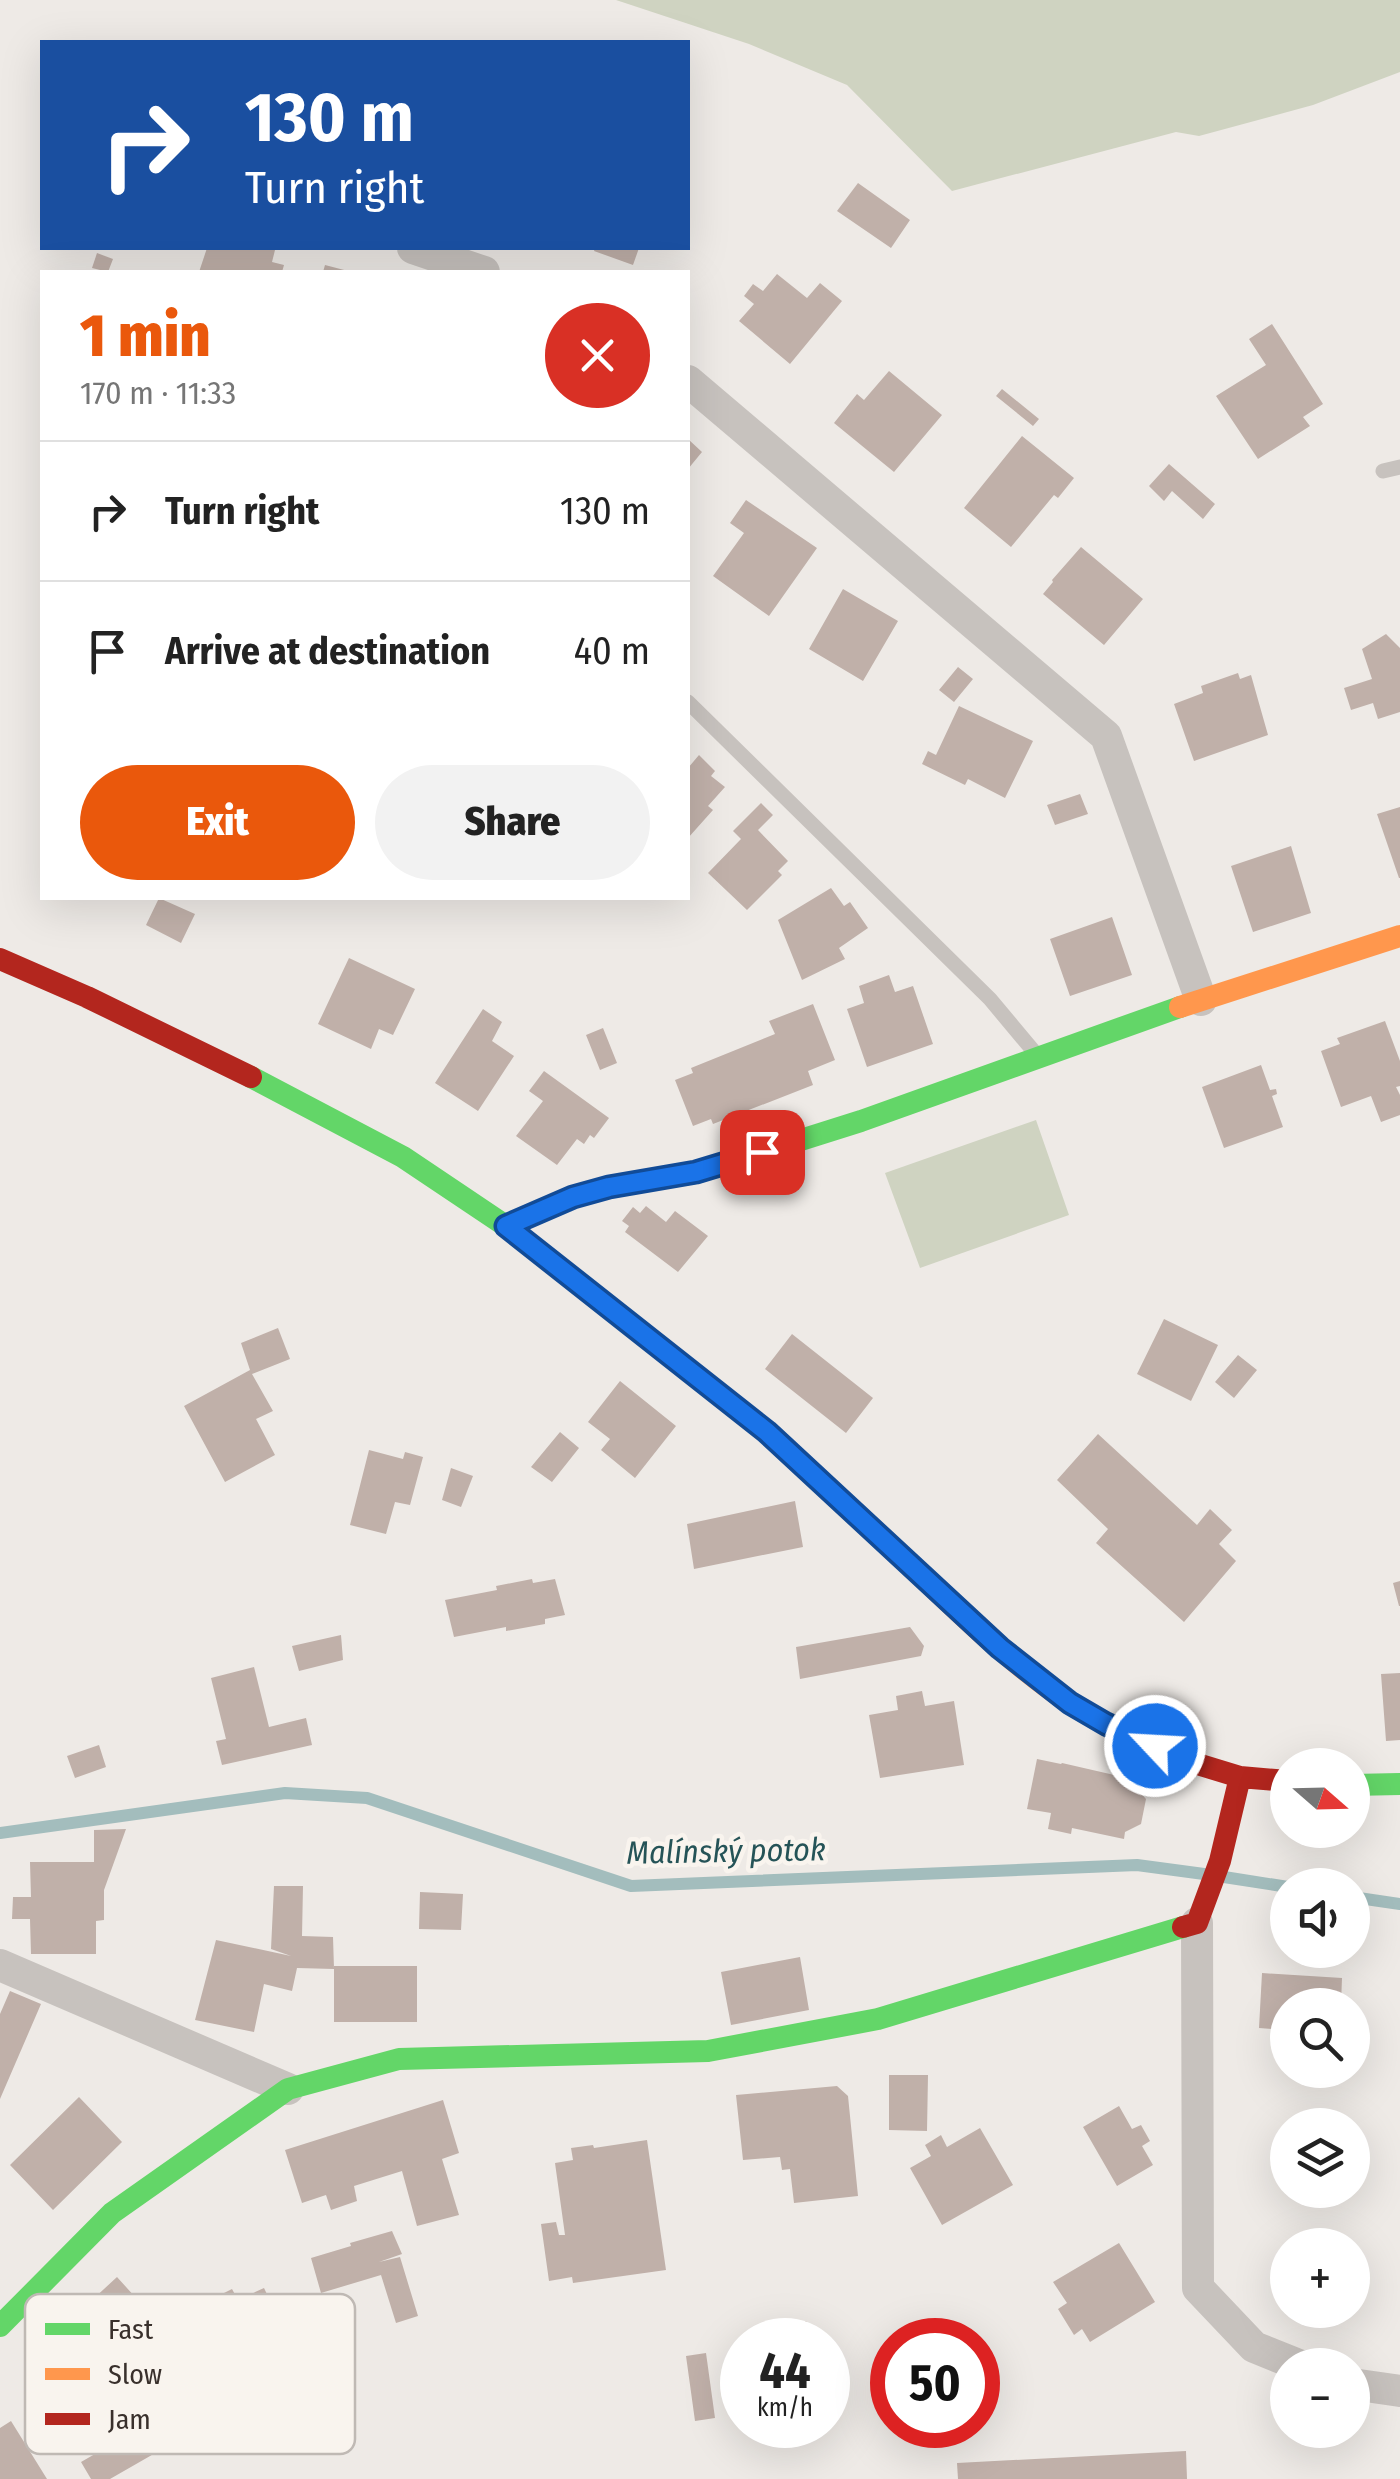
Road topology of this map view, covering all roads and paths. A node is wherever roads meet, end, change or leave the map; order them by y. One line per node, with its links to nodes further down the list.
1 (419, 250): 2 (street)
2 (478, 270)
3 (690, 383): 9 (street)
4 (1400, 467): 5 (lane)
5 (1383, 471)
6 (690, 704): 10 (lane)
7 (1400, 936): 9 (street)
8 (0, 958): 11 (street)
9 (1201, 1000): 10 (street)
10 (1038, 1058): 11 (street)
11 (506, 1226): 12 (street)
12 (1240, 1777): 13 (street); 16 (street)
13 (1270, 1779)
14 (1400, 1784): 15 (street)
15 (1370, 1785)
16 (1202, 1909): 18 (street); 22 (street)
17 (0, 1965): 18 (street)
18 (288, 2090): 19 (street)
19 (32, 2294)
20 (25, 2301): 21 (street)
21 (0, 2326)
22 (1270, 2353)
23 (1370, 2387): 24 (street)
24 (1400, 2391)

